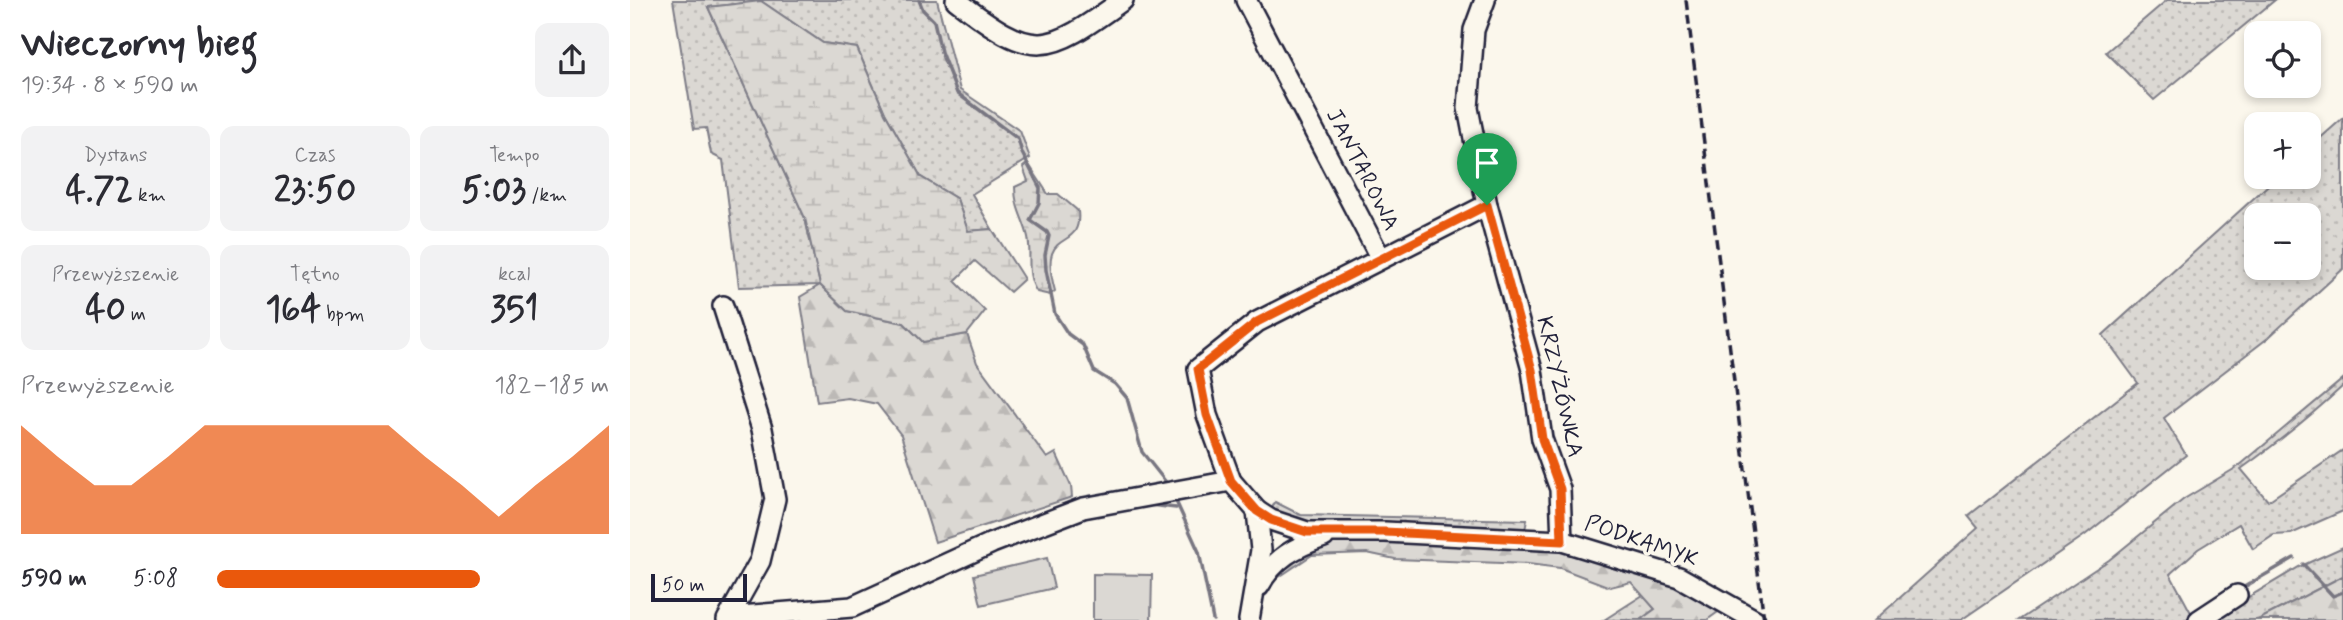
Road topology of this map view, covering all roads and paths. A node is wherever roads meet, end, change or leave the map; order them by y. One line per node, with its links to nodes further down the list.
1 (956, 0): 2 (street)
2 (1123, 0)
3 (1246, 0): 6 (street, JANTAROWA)
4 (1485, 0): 5 (street, KRZYŻÓWKA)
5 (1487, 205): 6 (street, JANTAROWA); 11 (street, KRZYŻÓWKA)
6 (1380, 257): 8 (street)
7 (723, 306): 14 (street)
8 (1231, 481): 9 (street); 15 (street)
9 (1257, 511): 10 (street, PODKAMYK); 13 (street)
10 (1334, 534): 11 (street, PODKAMYK); 13 (street, PODKAMYK)
11 (1562, 541): 17 (street, PODKAMYK)
12 (2236, 595): 18 (street)
13 (1253, 596): 16 (street)
14 (727, 620)
15 (734, 620)
16 (1249, 620)
17 (1755, 620)
18 (2199, 620)

